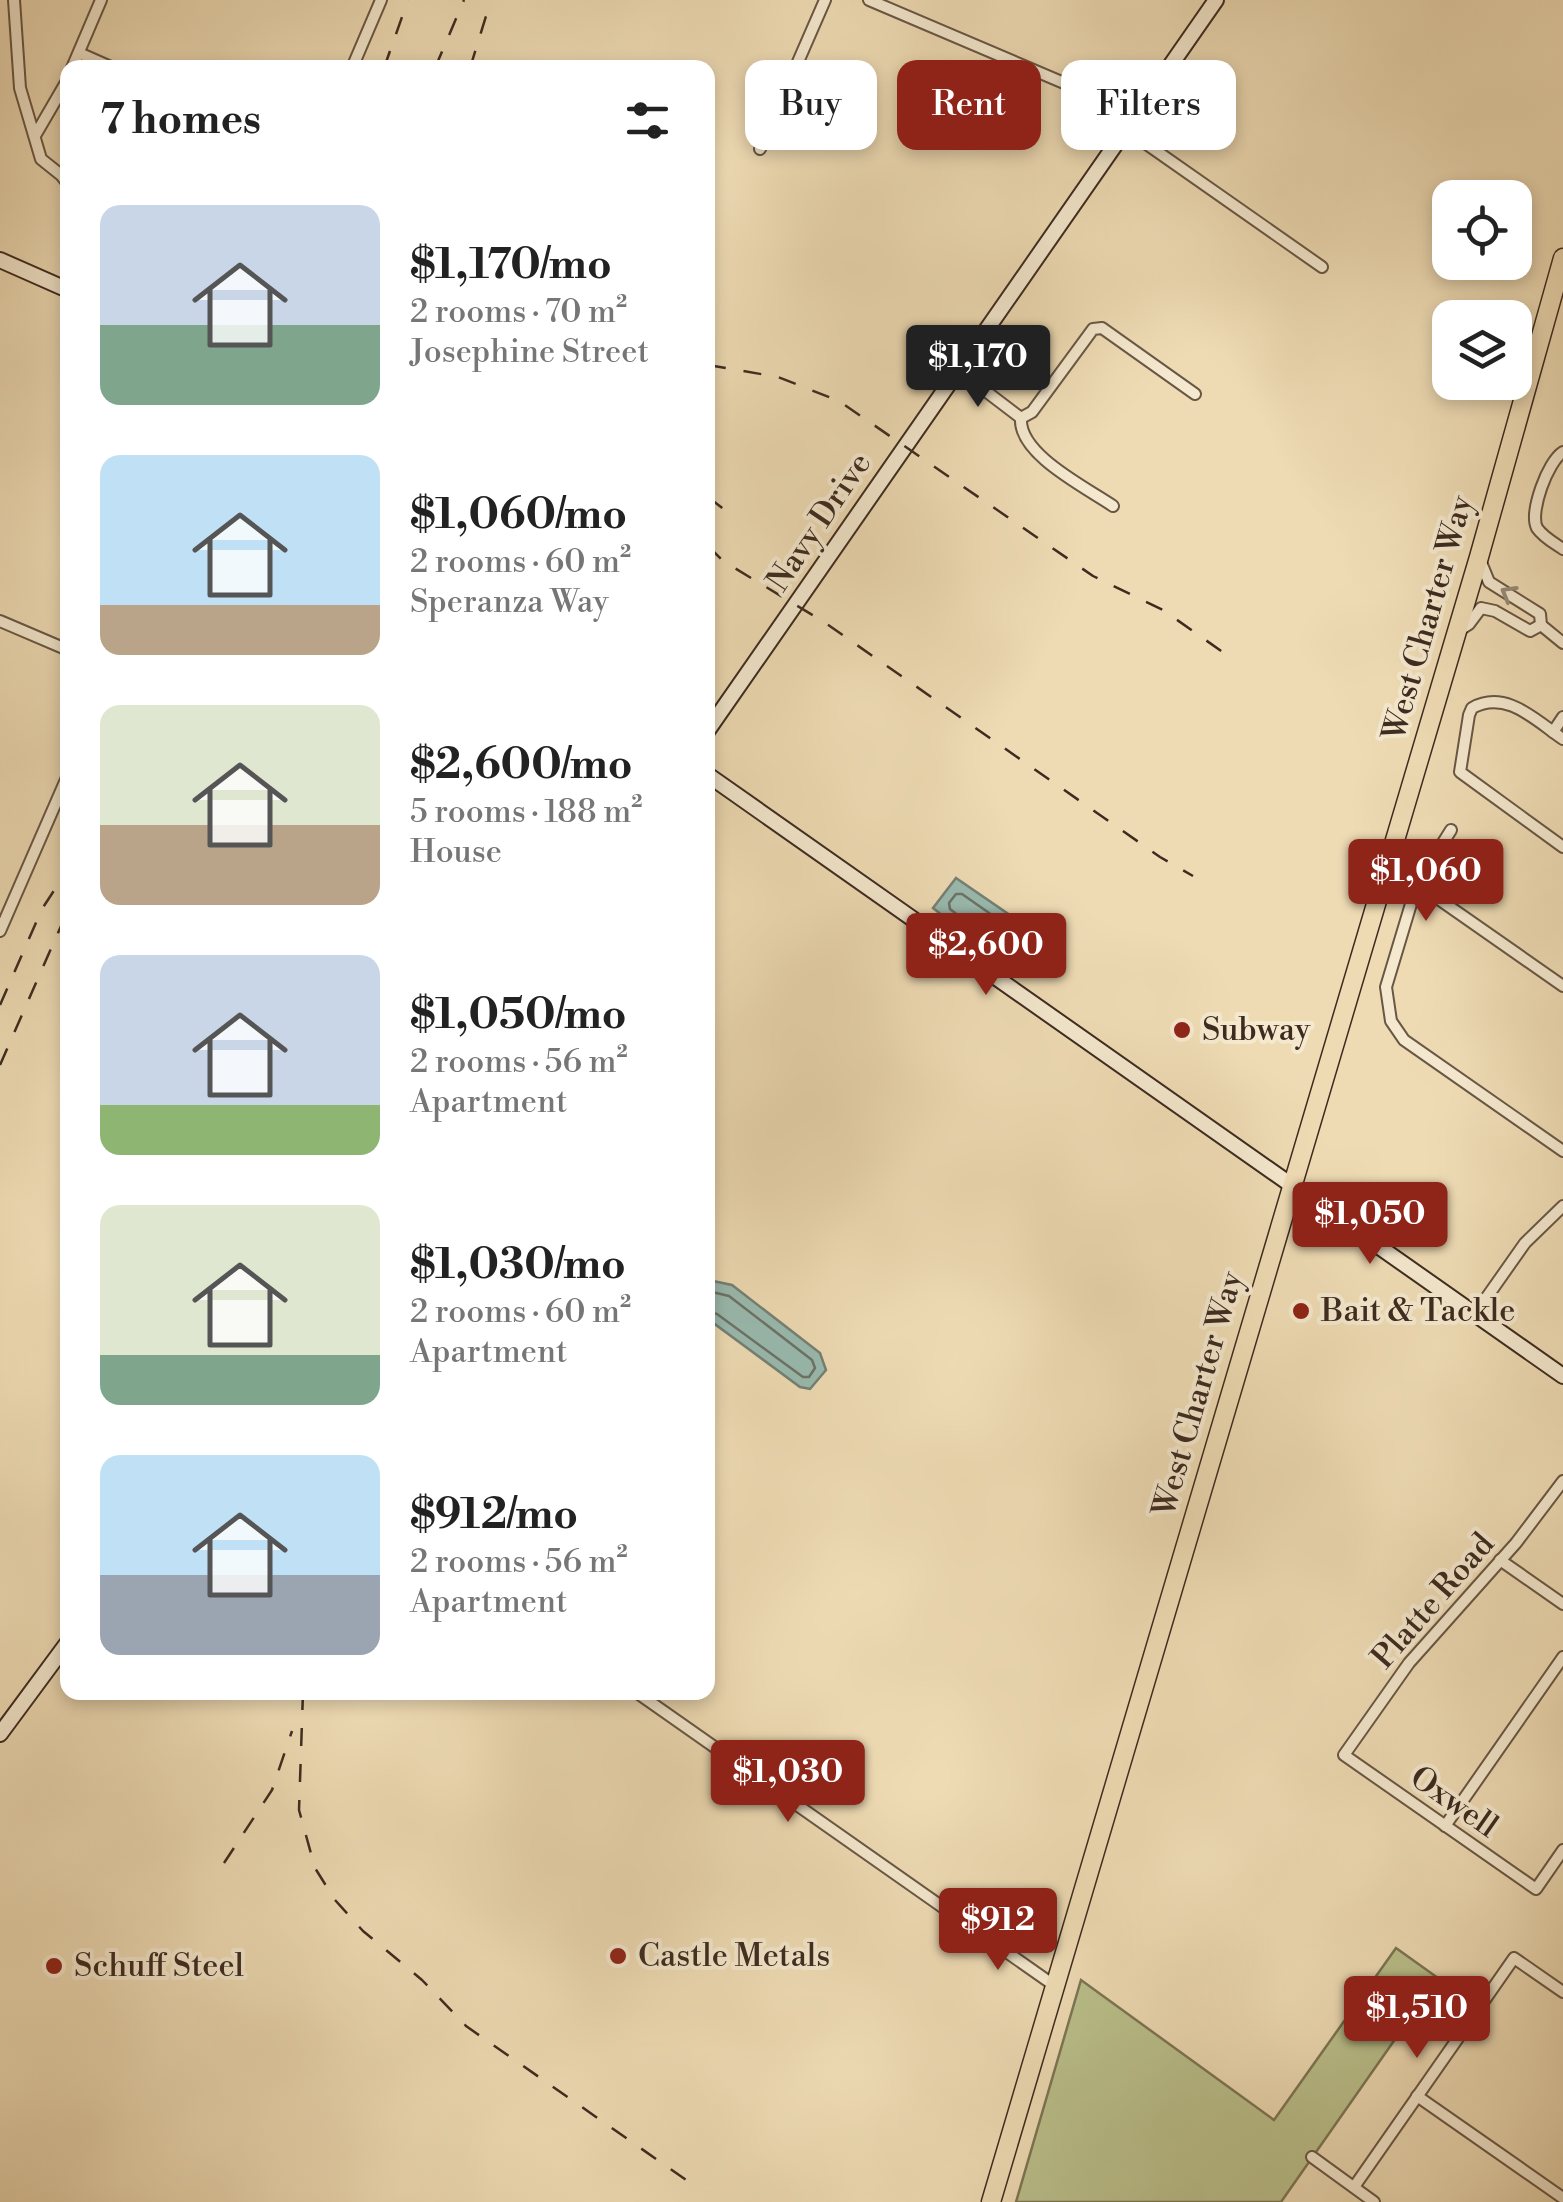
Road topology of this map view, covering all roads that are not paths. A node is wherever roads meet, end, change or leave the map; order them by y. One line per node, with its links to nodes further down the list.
1 (14, 0): 15 (street)
2 (101, 0): 7 (street)
3 (381, 0): 10 (street)
4 (825, 0): 11 (street)
5 (869, 0): 13 (street)
6 (1216, 0): 12 (street, Navy Drive)
7 (79, 53): 8 (street); 9 (street)
8 (76, 60)
9 (94, 60)
10 (355, 60)
11 (799, 60)
12 (1174, 60)
13 (1061, 82)
14 (60, 93): 15 (street)
15 (36, 134): 18 (street)
16 (1111, 150): 23 (street, Navy Drive)
17 (1155, 150): 21 (street)
18 (60, 173)
19 (1563, 258): 29 (highway, West Charter Way)
20 (0, 260): 22 (street)
21 (1322, 267)
22 (60, 286)
23 (958, 370): 25 (street); 36 (street, Navy Drive)
24 (1195, 394): 25 (street)
25 (1021, 418): 27 (street)
26 (1563, 452): 28 (street)
27 (1112, 506)
28 (1563, 549)
29 (1479, 557): 31 (street, one-way to 29); 32 (highway, West Charter Way)
30 (0, 621): 34 (street)
31 (1541, 625): 32 (street); 33 (street)
32 (1456, 632): 46 (highway, West Charter Way)
33 (1563, 643)
34 (60, 647)
35 (1563, 717): 37 (street)
36 (715, 720)
37 (1558, 736): 41 (street)
38 (715, 780): 46 (street)
39 (60, 792): 43 (street)
40 (1452, 830): 42 (street)
41 (1563, 847)
42 (1417, 884): 44 (street); 45 (street)
43 (0, 930)
44 (1563, 986)
45 (1563, 1151)
46 (1290, 1186): 48 (street); 60 (highway, West Charter Way)
47 (1563, 1206): 48 (street)
48 (1475, 1314): 49 (street)
49 (1563, 1376)
50 (1563, 1481): 51 (street, Platte Road)
51 (1500, 1560): 52 (street); 57 (street, Platte Road)
52 (1563, 1604)
53 (60, 1653): 56 (street)
54 (1563, 1657): 58 (street)
55 (647, 1700): 60 (street)
56 (0, 1734)
57 (1344, 1756): 58 (street, Oxwell)
58 (1445, 1826): 59 (street, Oxwell)
59 (1563, 1850)
60 (1054, 1986): 66 (highway, West Charter Way)
61 (1563, 1992): 62 (street)
62 (1417, 2096): 64 (street); 65 (street)
63 (1312, 2158): 64 (street)
64 (1354, 2187): 67 (street)
65 (1563, 2198)
66 (991, 2202)
67 (1374, 2202)

